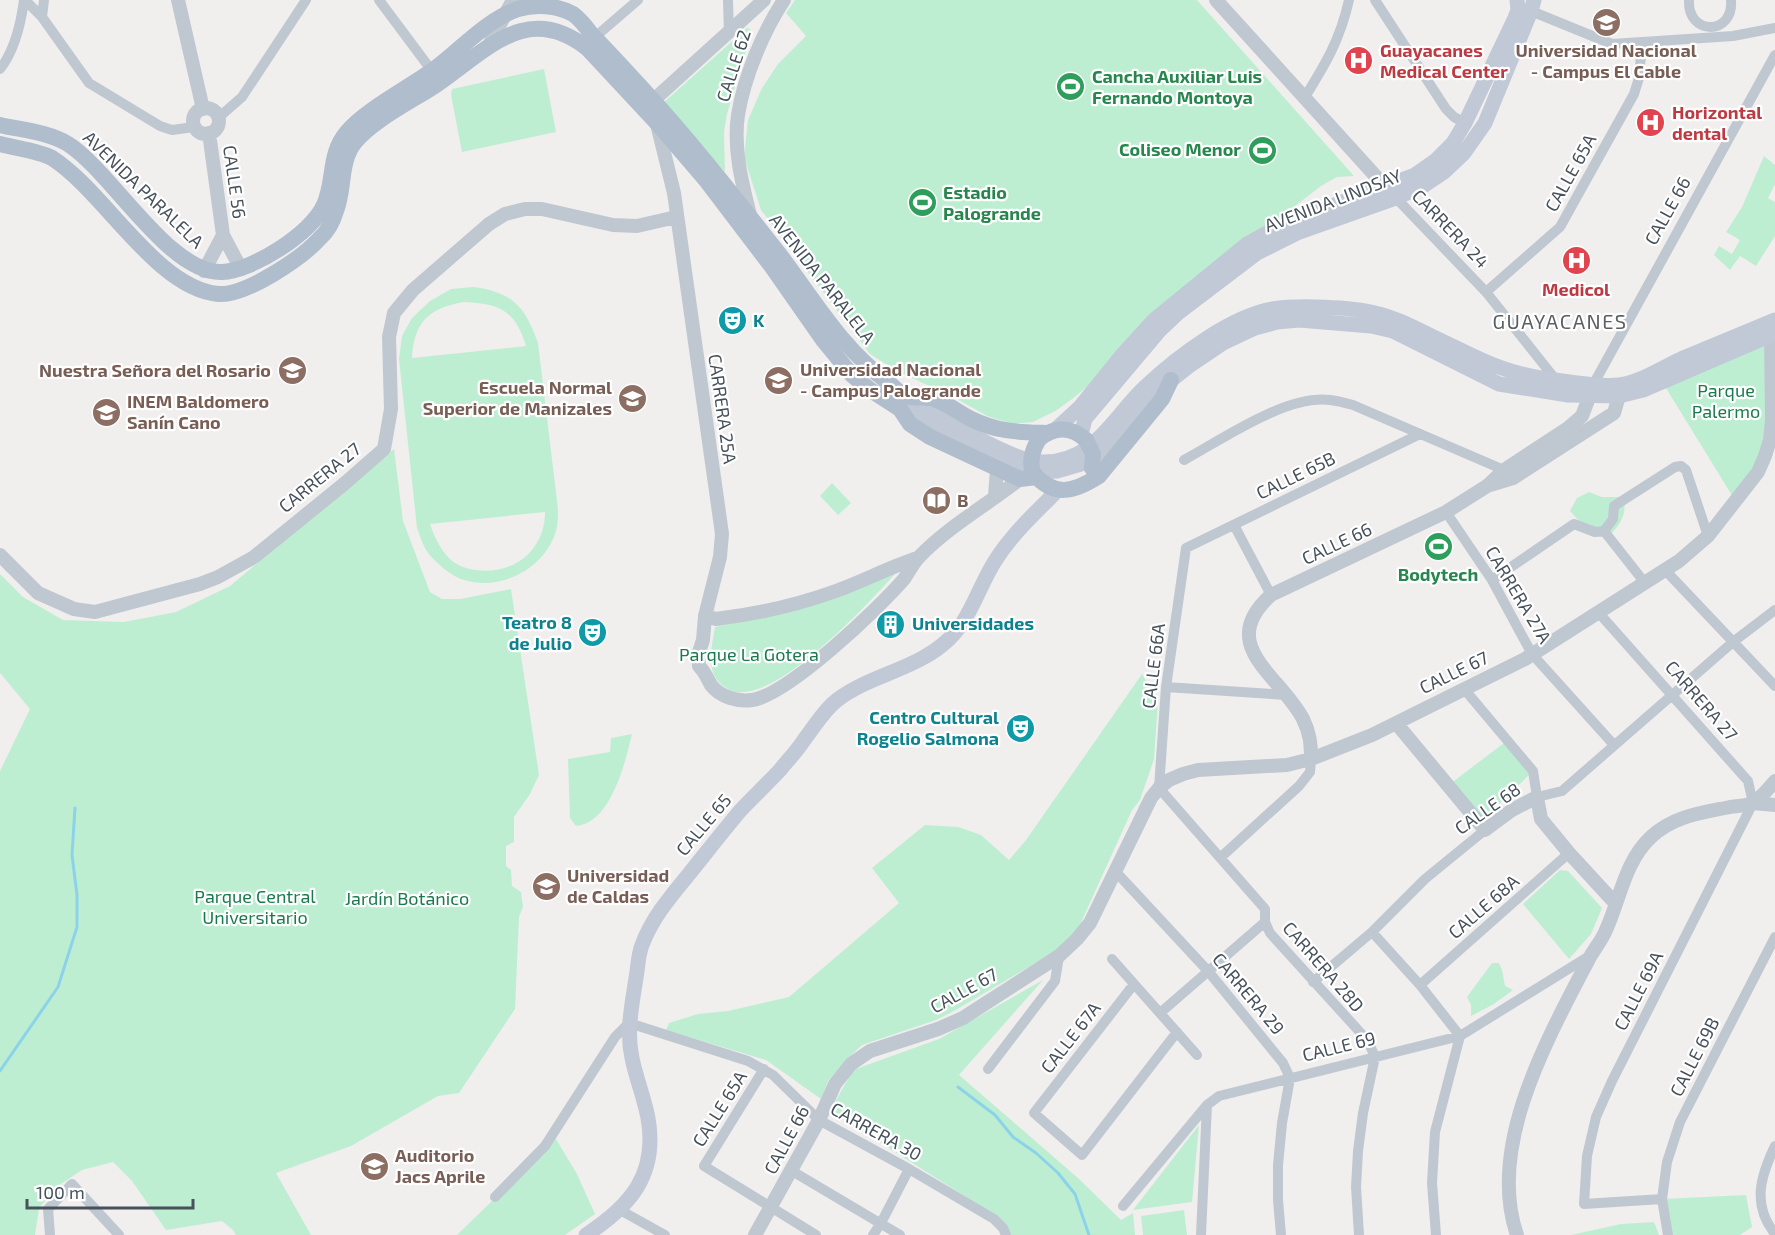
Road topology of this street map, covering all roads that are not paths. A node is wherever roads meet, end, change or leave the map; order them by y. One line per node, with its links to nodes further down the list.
1 (25, 0): 20 (street); 32 (street)
2 (44, 0): 20 (street)
3 (178, 0): 36 (street)
4 (306, 0): 37 (street)
5 (379, 0): 33 (street)
6 (561, 0): 19 (main road)
7 (638, 0): 27 (street)
8 (728, 0): 25 (street, CALLE 62)
9 (784, 0): 22 (street, CALLE 62)
10 (1216, 0): 34 (street, CARRERA 24)
11 (1349, 0): 34 (street)
12 (1375, 0): 39 (street)
13 (1517, 0): 39 (main road, AVENIDA LINDSAY)
14 (1689, 0): 21 (street)
15 (1731, 0): 23 (street)
16 (761, 3): 22 (street); 25 (street, CALLE 62)
17 (1533, 6): 30 (street); 45 (main road, AVENIDA LINDSAY)
18 (509, 7): 19 (main road, AVENIDA PARALELA); 29 (street); 33 (main road, AVENIDA PARALELA)
19 (574, 15): 27 (main road, AVENIDA PARALELA)
20 (42, 17): 41 (street)
21 (1702, 25): 23 (street); 28 (street)
22 (768, 26): 47 (street, CALLE 62)
23 (1719, 26): 26 (street)
24 (1775, 28): 26 (street)
25 (729, 34): 35 (street, CALLE 62)
26 (1726, 36): 28 (street)
27 (595, 37): 35 (main road, AVENIDA PARALELA)
28 (1699, 38): 30 (street)
29 (491, 41): 35 (main road, AVENIDA PARALELA); 43 (main road, AVENIDA PARALELA)
30 (1642, 43): 51 (street, CALLE 65A)
31 (1775, 55): 55 (street, CALLE 66)
32 (0, 69)
33 (432, 71): 49 (main road, AVENIDA PARALELA)
34 (1305, 98): 44 (street, CARRERA 24)
35 (649, 105): 38 (main road, AVENIDA PARALELA); 47 (main road, AVENIDA PARALELA)
36 (203, 109): 37 (street); 41 (street)
37 (218, 118): 42 (street)
38 (657, 123): 46 (street, CARRERA 25A); 57 (main road, AVENIDA PARALELA)
39 (1465, 123): 44 (main road, AVENIDA LINDSAY)
40 (0, 125): 50 (main road, AVENIDA PARALELA)
41 (194, 127): 42 (street)
42 (209, 133): 48 (street, CALLE 56)
43 (0, 144)
44 (1384, 186): 45 (street, CARRERA 24); 58 (main road, AVENIDA LINDSAY)
45 (1396, 198): 51 (street, CARRERA 24); 60 (main road, AVENIDA LINDSAY)
46 (676, 217): 72 (street, CARRERA 27); 80 (street, CARRERA 25A)
47 (752, 220): 57 (main road, AVENIDA PARALELA)
48 (223, 236): 49 (street, CALLE 56); 50 (street, CALLE 56)
49 (241, 269): 50 (main road, AVENIDA PARALELA)
50 (204, 271)
51 (1486, 292): 54 (street, CARRERA 24)
52 (1774, 329): 56 (main road, AVENIDA PARALELA); 70 (street, CALLE 67)
53 (1171, 380): 55 (main road, AVENIDA PARALELA); 57 (main road, AVENIDA PARALELA); 65 (main road)
54 (1556, 380): 55 (main road, AVENIDA PARALELA); 57 (main road, AVENIDA PARALELA)
55 (1591, 390): 56 (main road, AVENIDA PARALELA); 63 (street, CALLE 66)
56 (1619, 391): 63 (street, CALLE 66)
57 (903, 402): 58 (main road); 62 (main road)
58 (1047, 434): 60 (main road); 64 (main road, bridge)
59 (1420, 434): 61 (street); 63 (street); 68 (street, CALLE 65B)
60 (1084, 438): 65 (main road, bridge)
61 (1184, 460)
62 (997, 469): 64 (main road); 66 (street)
63 (1508, 474): 67 (street, CALLE 66)
64 (1038, 481): 65 (main road); 66 (street); 112 (main road, CALLE 65)
65 (1081, 484)
66 (995, 496): 73 (street)
67 (1446, 512): 75 (street, CARRERA 27A); 77 (street, CALLE 66)
68 (1234, 525): 71 (street, CALLE 65B); 77 (street)
69 (1604, 531): 70 (street); 75 (street); 76 (street)
70 (1708, 536): 74 (street, CALLE 67)
71 (1186, 548): 84 (street, CALLE 66A)
72 (0, 555)
73 (918, 558): 80 (street); 80 (street, CARRERA 25A)
74 (1665, 570): 76 (street, CALLE 67); 81 (street)
75 (1492, 580): 82 (street, CARRERA 27A)
76 (1645, 583): 79 (street, CALLE 67)
77 (1271, 595): 87 (street)
78 (1775, 610): 81 (street, CALLE 68)
79 (1598, 612): 82 (street, CALLE 67); 86 (street, CARRERA 27)
80 (705, 616)
81 (1733, 642): 83 (street); 86 (street, CALLE 68)
82 (1532, 654): 85 (street, CALLE 67); 89 (street, CARRERA 27A)
83 (1775, 686)
84 (1166, 687): 87 (street); 92 (street, CALLE 66A)
85 (1465, 690): 88 (street, CALLE 67); 93 (street)
86 (1672, 694): 89 (street, CALLE 68); 94 (street, CARRERA 27)
87 (1287, 695): 90 (street)
88 (1396, 723): 90 (street, CALLE 67); 96 (street)
89 (1614, 745): 93 (street, CALLE 68)
90 (1311, 759): 92 (street, CALLE 67); 98 (street)
91 (1775, 781): 94 (street)
92 (1159, 788): 98 (street, CARRERA 28D); 99 (street, CALLE 67)
93 (1537, 797): 96 (street, CALLE 68); 97 (street)
94 (1753, 803): 95 (street); 100 (street, CALLE 69); 127 (street, CALLE 69A)
95 (1775, 805)
96 (1485, 830): 102 (street, CALLE 68)
97 (1569, 853): 100 (street); 110 (street, CALLE 68A)
98 (1220, 858): 101 (street, CARRERA 28D)
99 (1116, 872): 105 (street, CALLE 67); 107 (street, CARRERA 29)
100 (1615, 903): 104 (street, CALLE 69)
101 (1265, 922): 107 (street); 108 (street, CARRERA 28D)
102 (1372, 932): 108 (street, CALLE 68); 110 (street)
103 (1775, 937): 127 (street, CALLE 69B)
104 (1591, 955): 114 (street, CALLE 69); 146 (street, CALLE 69)
105 (1059, 956): 117 (street, CALLE 67); 119 (street)
106 (1112, 959): 109 (street)
107 (1208, 970): 111 (street); 120 (street, CARRERA 29)
108 (1313, 982): 116 (street, CARRERA 28D)
109 (1134, 984): 111 (street); 113 (street, CALLE 67A)
110 (1420, 985): 114 (street)
111 (1160, 1013): 113 (street)
112 (629, 1023): 118 (street, CARRERA 30); 126 (street); 130 (main road, CALLE 65)
113 (1177, 1032): 115 (street)
114 (1460, 1036): 116 (street, CALLE 69); 145 (street)
115 (1197, 1055)
116 (1375, 1057): 120 (street, CALLE 69); 144 (street)
117 (851, 1064): 122 (street, CALLE 66)
118 (764, 1069): 122 (street, CARRERA 30); 129 (street, CALLE 65A)
119 (988, 1069)
120 (1290, 1078): 121 (street, CALLE 69); 143 (street)
121 (1207, 1105): 128 (street, CALLE 69); 142 (street)
122 (819, 1120): 124 (street, CARRERA 30); 125 (street, CALLE 66)
123 (1774, 1149): 132 (street)
124 (909, 1169): 131 (street); 141 (street, CARRERA 30)
125 (792, 1171): 129 (street, CALLE 66); 131 (street)
126 (495, 1197)
127 (1662, 1199): 147 (street, CALLE 69B)
128 (1123, 1206)
129 (770, 1209): 137 (street, CALLE 66); 138 (street)
130 (620, 1210): 135 (main road, CALLE 65); 136 (street)
131 (881, 1223): 139 (street); 140 (street)
132 (1775, 1234)
133 (50, 1235): 134 (street)
134 (119, 1235)
135 (586, 1235)
136 (665, 1235)
137 (755, 1235)
138 (816, 1235)
139 (873, 1235)
140 (900, 1235)
141 (1006, 1235)
142 (1202, 1235)
143 (1281, 1235)
144 (1359, 1235)
145 (1436, 1235)
146 (1518, 1235)
147 (1668, 1235)

